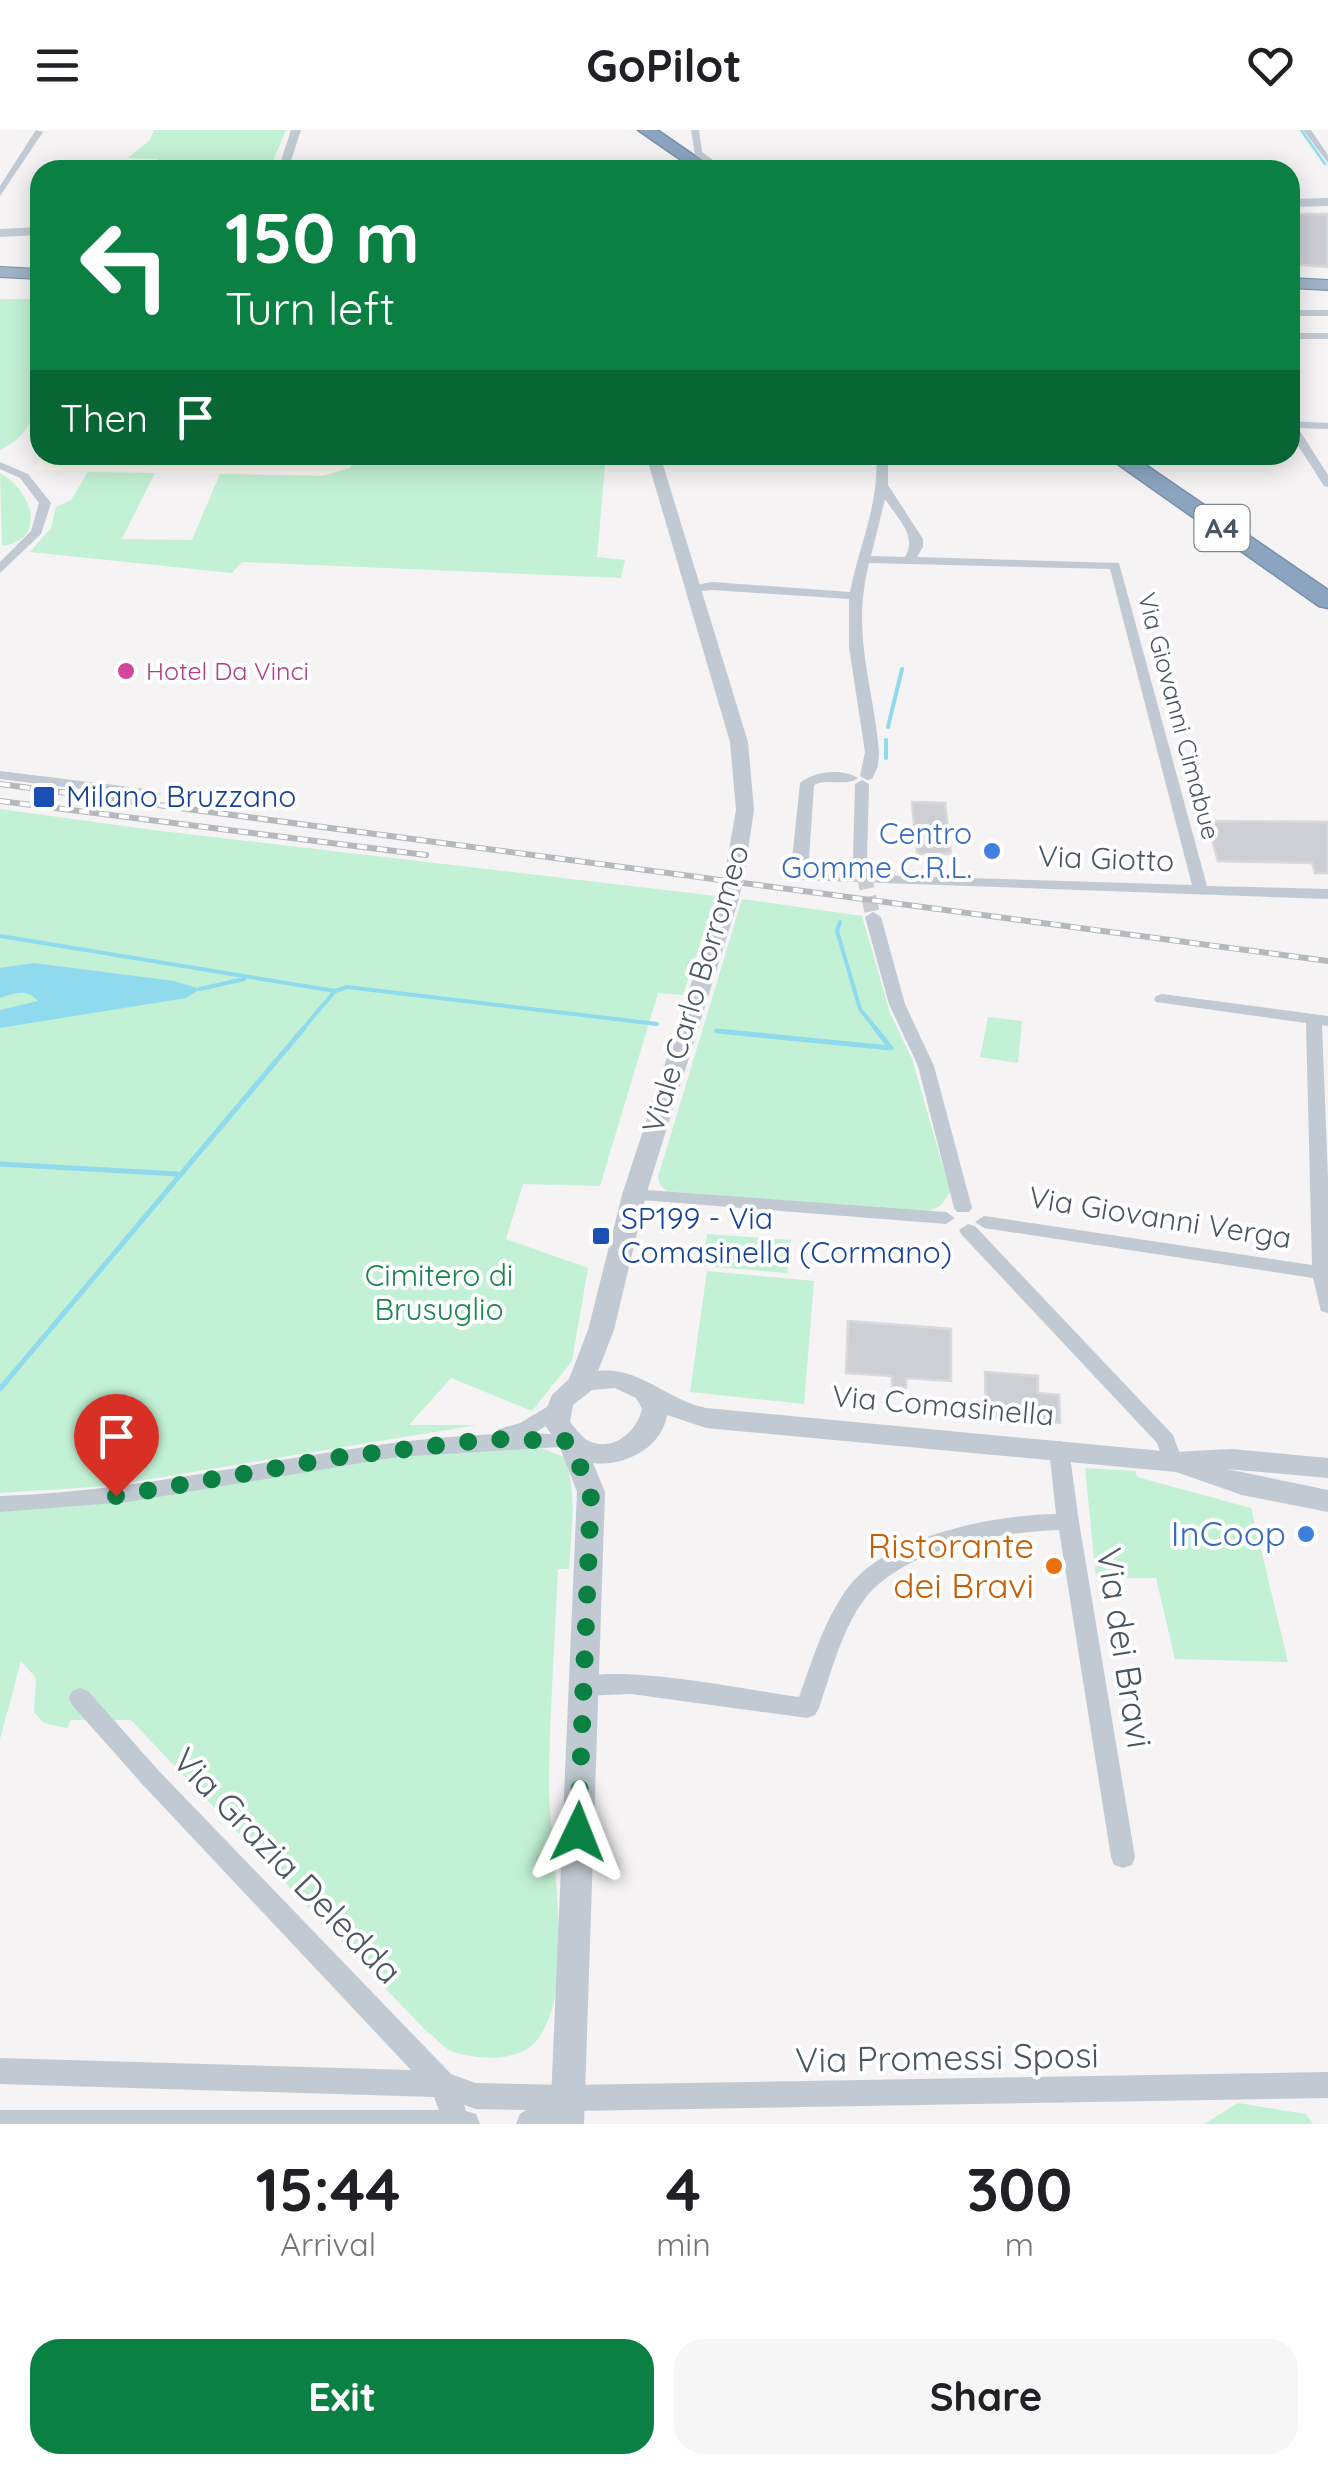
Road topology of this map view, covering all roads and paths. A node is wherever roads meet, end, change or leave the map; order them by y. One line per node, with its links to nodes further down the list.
1 (296, 130): 7 (street)
2 (629, 130): 8 (highway)
3 (646, 130): 9 (highway)
4 (695, 130): 10 (street)
5 (1307, 130): 11 (street)
6 (39, 132): 12 (street)
7 (286, 160)
8 (675, 160)
9 (692, 160)
10 (708, 160)
11 (1328, 161)
12 (0, 193)
13 (1328, 202): 14 (main road)
14 (1300, 203)
15 (30, 232): 16 (main road)
16 (0, 233)
17 (0, 266): 18 (highway)
18 (30, 266)
19 (1300, 286): 20 (highway)
20 (1328, 287)
21 (1300, 313): 22 (street)
22 (1328, 313)
23 (1300, 336): 24 (street)
24 (1328, 336)
25 (1300, 425): 26 (street)
26 (1328, 426)
27 (1300, 440): 33 (street)
28 (657, 465): 41 (street, Viale Carlo Borromeo)
29 (882, 465): 34 (street)
30 (1131, 465): 43 (highway, A4)
31 (1160, 465): 40 (highway, A4)
32 (0, 466): 36 (street)
33 (1327, 482)
34 (881, 484): 37 (street); 38 (street)
35 (0, 551): 36 (street)
36 (18, 552): 39 (street)
37 (864, 559): 38 (street, Via Giovanni Cimabue); 42 (street)
38 (909, 560): 48 (street, Via Giovanni Cimabue)
39 (0, 568)
40 (1328, 580)
41 (694, 588): 42 (street); 53 (street, Viale Carlo Borromeo)
42 (855, 596): 45 (street)
43 (1328, 601)
44 (0, 775): 46 (street)
45 (860, 779): 47 (street); 48 (street, Via Giotto)
46 (154, 794)
47 (864, 874)
48 (1201, 890): 49 (street, Via Giotto)
49 (1328, 894)
50 (873, 918): 54 (street)
51 (1162, 999): 52 (street)
52 (1321, 1020): 56 (street)
53 (634, 1195): 54 (street); 58 (street, Viale Carlo Borromeo)
54 (955, 1213): 55 (street)
55 (976, 1226): 56 (street, Via Giovanni Verga); 69 (street)
56 (1325, 1274): 57 (street)
57 (1328, 1306)
58 (601, 1330): 59 (street); 60 (street, Viale Carlo Borromeo)
59 (618, 1379): 60 (street); 61 (street)
60 (580, 1384): 62 (street)
61 (648, 1394): 63 (street, Via Comasinella); 64 (street)
62 (557, 1409): 65 (street); 66 (street)
63 (706, 1418): 64 (street, Via Comasinella); 67 (street, Via Comasinella)
64 (648, 1437): 68 (street)
65 (491, 1439): 66 (street); 73 (street)
66 (570, 1442): 68 (street); 71 (street)
67 (1059, 1450): 69 (street, Via Comasinella); 74 (street, Via dei Bravi)
68 (620, 1452): 71 (street)
69 (1174, 1462): 70 (street); 72 (street)
70 (1319, 1468): 72 (street)
71 (591, 1492): 75 (street)
72 (1320, 1500)
73 (0, 1504)
74 (1068, 1522): 75 (street); 77 (street, Via dei Bravi)
75 (582, 1686): 81 (street)
76 (80, 1698): 79 (street, Via Grazia Deledda)
77 (1123, 1857)
78 (0, 2071): 79 (street)
79 (442, 2084): 81 (street); 82 (street)
80 (1328, 2086): 81 (street, Via Promessi Sposi)
81 (567, 2111): 84 (street)
82 (462, 2123): 83 (street)
83 (0, 2124)
84 (530, 2124)

